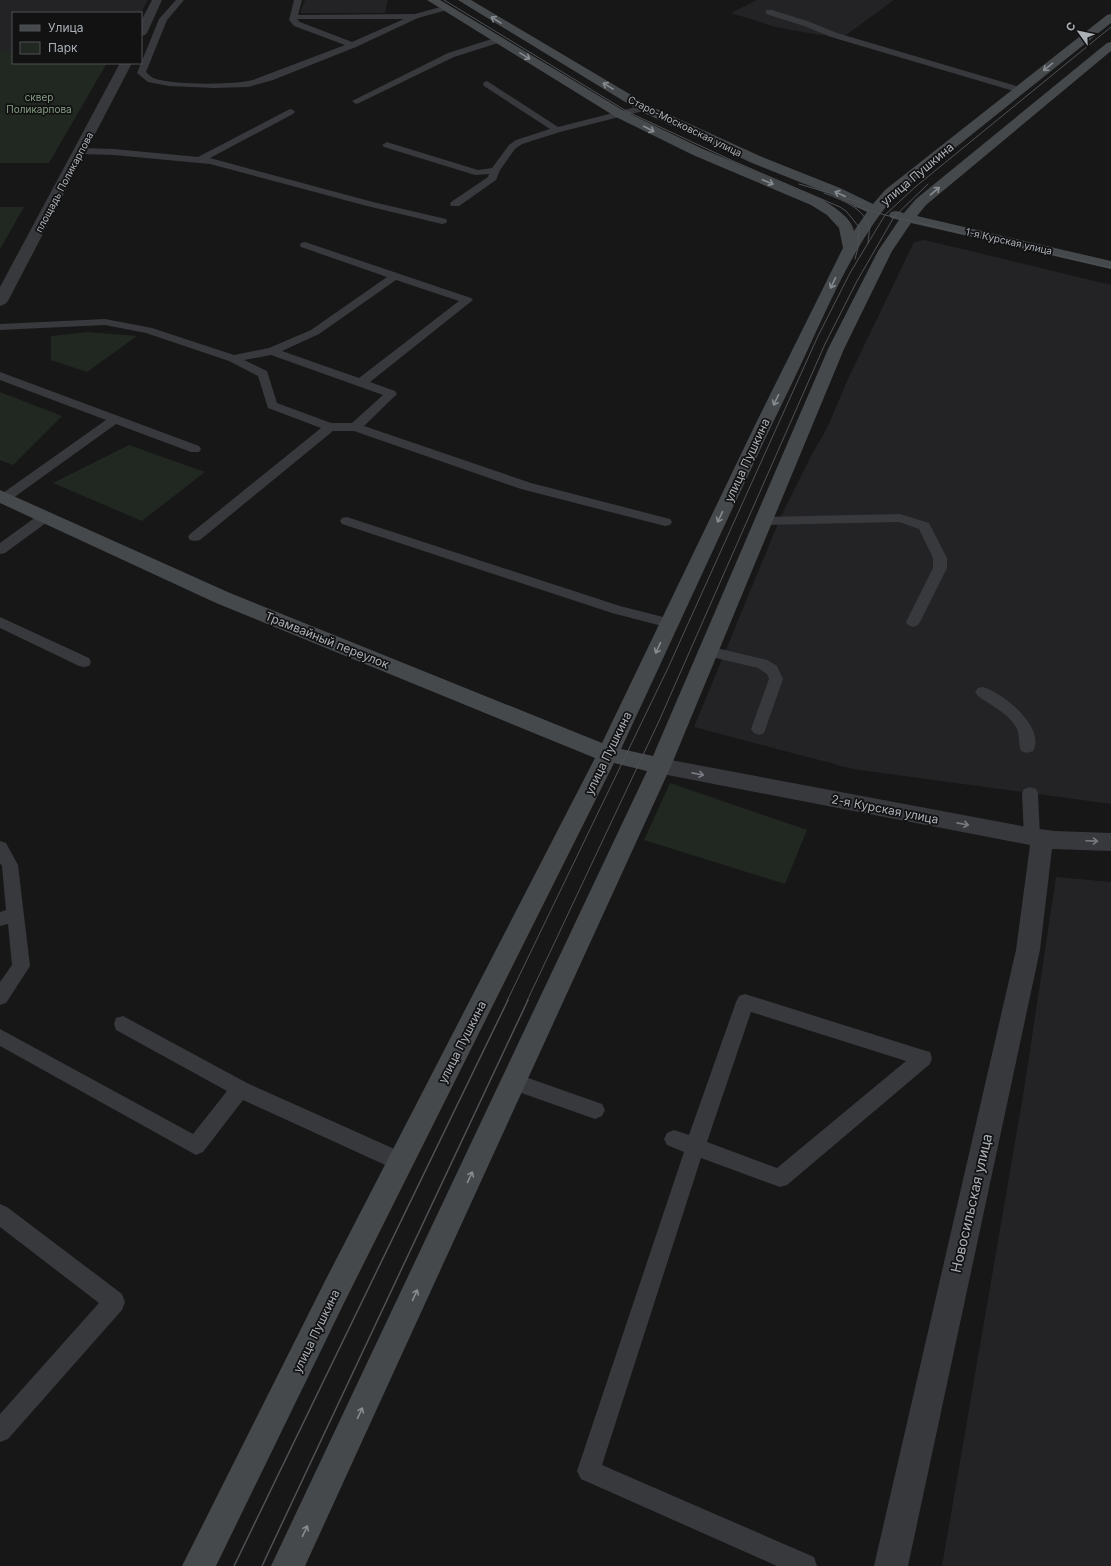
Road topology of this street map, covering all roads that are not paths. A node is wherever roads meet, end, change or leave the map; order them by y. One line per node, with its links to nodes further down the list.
1 (157, 0): 11 (street)
2 (180, 0): 13 (lane)
3 (298, 0): 9 (lane)
4 (432, 0): 6 (main road)
5 (463, 0): 19 (main road, Старо-Московская улица, one-way to 5)
6 (444, 8): 8 (lane); 12 (main road)
7 (769, 12): 17 (lane)
8 (415, 16): 9 (lane); 13 (lane)
9 (293, 17): 13 (lane)
10 (1111, 17): 17 (main road, улица Пушкина, one-way to 17)
11 (142, 32)
12 (498, 40): 18 (lane); 21 (main road, one-way to 21)
13 (353, 45)
14 (1111, 45): 30 (main road, улица Пушкина, one-way to 14)
15 (125, 64): 24 (street, площадь Поликарпова)
16 (487, 84): 22 (lane)
17 (1020, 90): 29 (main road, улица Пушкина)
18 (356, 101)
19 (644, 108): 21 (lane); 29 (main road, Старо-Московская улица, one-way to 19)
20 (290, 112): 25 (lane)
21 (620, 114): 22 (lane); 27 (main road, one-way to 27)
22 (557, 130): 26 (lane)
23 (387, 145): 26 (lane)
24 (80, 152): 25 (lane); 36 (street, площадь Поликарпова)
25 (199, 160): 31 (lane)
26 (494, 170): 28 (lane)
27 (816, 202): 29 (main road); 33 (main road)
28 (455, 204)
29 (875, 210): 30 (main road, 1-я Курская улица); 33 (main road, улица Пушкина)
30 (907, 218): 34 (main road, 1-я Курская улица); 50 (main road, улица Пушкина)
31 (442, 221)
32 (305, 245): 35 (lane)
33 (850, 248): 55 (main road, улица Пушкина, one-way to 55)
34 (1111, 264)
35 (395, 276): 38 (lane); 41 (lane)
36 (0, 301)
37 (0, 327): 39 (lane)
38 (272, 351): 39 (lane); 41 (lane)
39 (233, 359): 43 (lane)
40 (0, 376): 42 (lane)
41 (361, 383): 44 (lane)
42 (115, 419): 45 (lane); 46 (lane)
43 (330, 427): 44 (lane); 51 (lane)
44 (355, 427): 49 (lane)
45 (195, 449)
46 (2, 497): 47 (main road, Трамвайный переулок)
47 (45, 517): 52 (lane); 61 (main road, Трамвайный переулок)
48 (347, 521): 55 (lane)
49 (665, 522)
50 (763, 522): 54 (lane); 56 (main road, улица Пушкина)
51 (195, 537)
52 (0, 550)
53 (0, 622): 57 (lane)
54 (913, 622)
55 (670, 623): 61 (main road, улица Пушкина, one-way to 61)
56 (708, 651): 59 (lane); 62 (main road, улица Пушкина)
57 (84, 662)
58 (983, 692): 60 (lane)
59 (759, 729)
60 (1027, 747)
61 (608, 754): 62 (main road, Трамвайный переулок); 76 (main road, улица Пушкина)
62 (660, 766): 64 (street, 2-я Курская улица, one-way to 64); 71 (main road, улица Пушкина)
63 (1030, 793): 64 (lane)
64 (1037, 838): 65 (street, 2-я Курская улица, one-way to 65); 82 (street, Новосильская улица)
65 (1111, 842)
66 (0, 848): 67 (lane)
67 (8, 917): 68 (lane)
68 (0, 997)
69 (123, 1024): 72 (lane)
70 (0, 1037): 72 (lane)
71 (514, 1082): 73 (lane); 80 (main road, улица Пушкина, one-way to 71)
72 (240, 1089): 76 (lane)
73 (595, 1110)
74 (674, 1139): 75 (lane)
75 (695, 1147): 75 (lane); 81 (lane)
76 (401, 1162): 79 (main road, улица Пушкина)
77 (0, 1214): 78 (lane)
78 (0, 1430)
79 (199, 1566)
80 (288, 1566)
81 (805, 1566)
82 (891, 1566)

